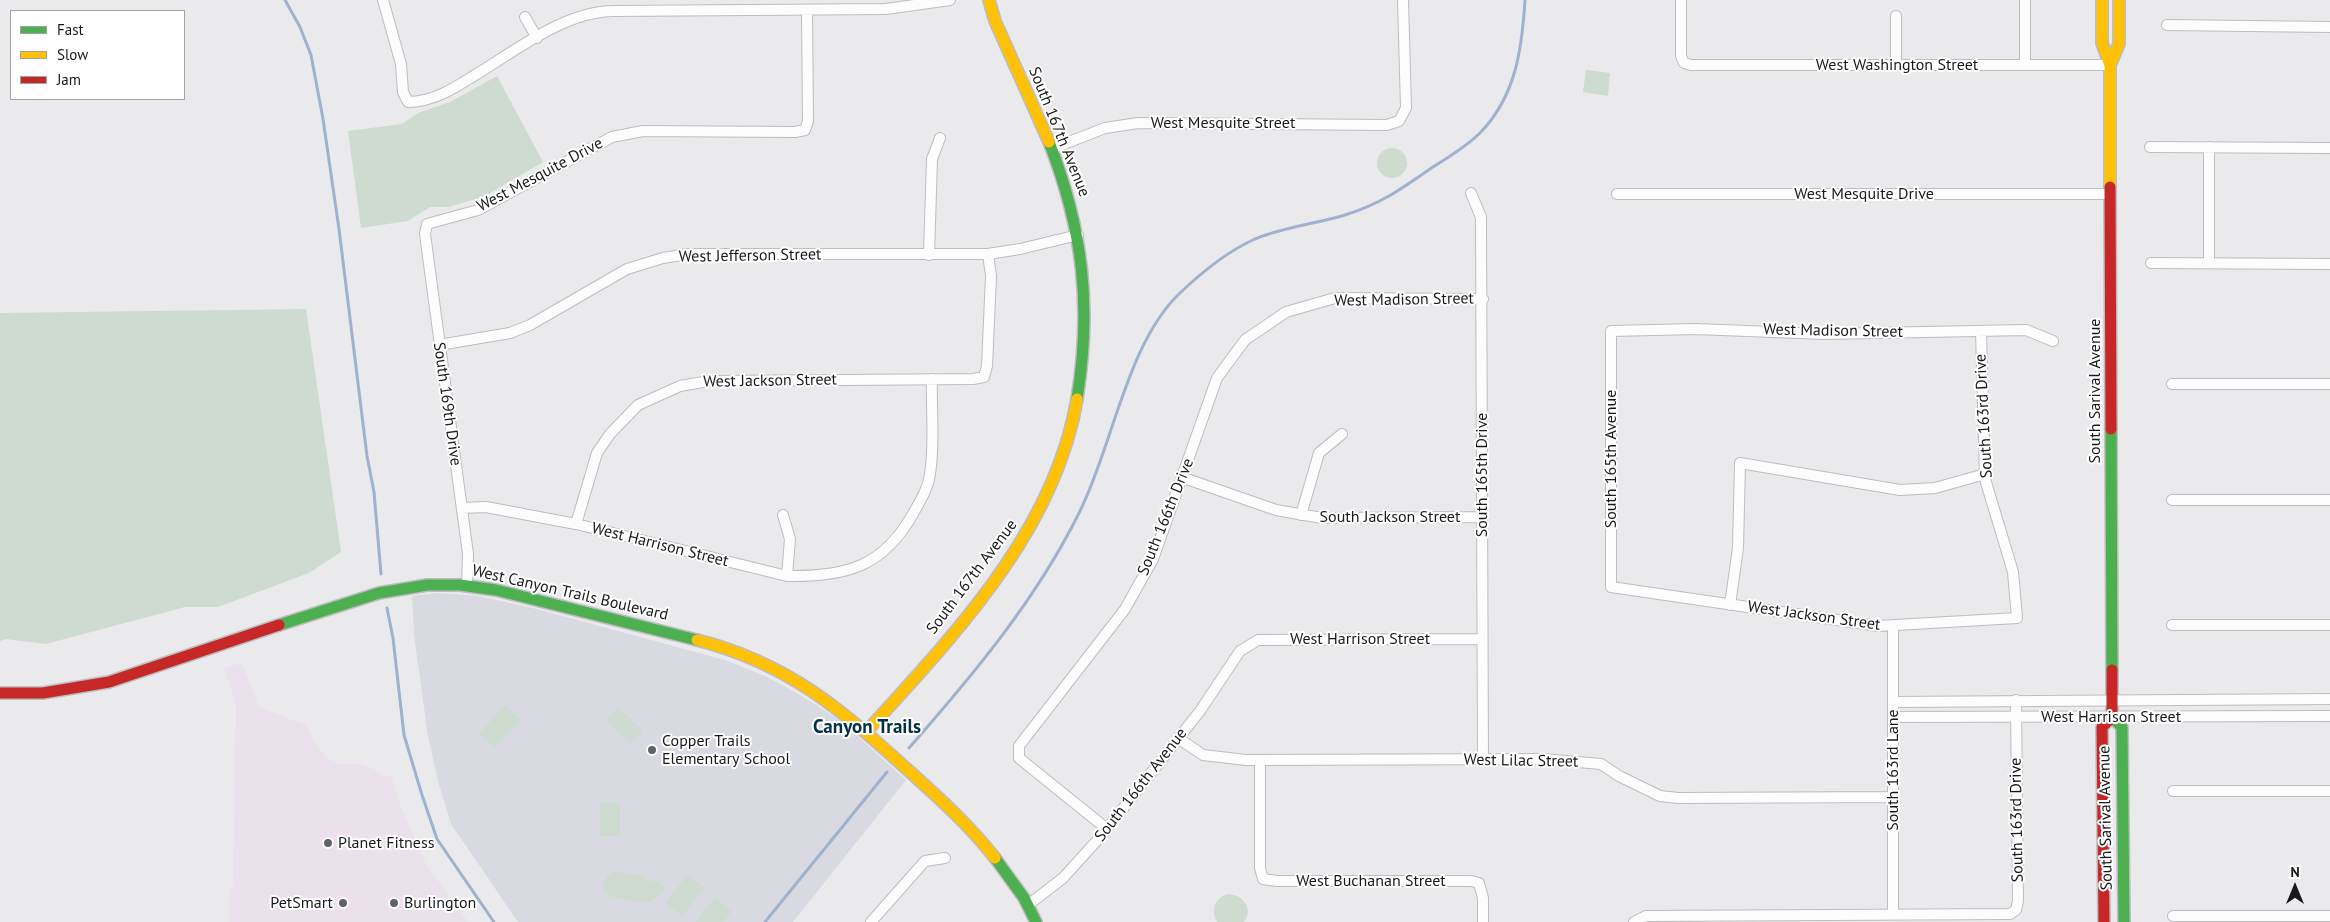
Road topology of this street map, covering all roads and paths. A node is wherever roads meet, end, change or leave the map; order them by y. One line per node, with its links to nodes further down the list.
1 (383, 0): 15 (street)
2 (950, 0): 9 (street)
3 (989, 0): 23 (street, South 167th Avenue)
4 (1403, 0): 23 (street, West Mesquite Street)
5 (1681, 0): 16 (street, West Washington Street)
6 (2025, 0): 17 (street)
7 (2102, 0): 18 (street, South Sarival Avenue)
8 (2119, 0): 18 (street, South Sarival Avenue)
9 (886, 5): 10 (street)
10 (807, 11): 15 (street); 27 (street, West Mesquite Drive)
11 (1896, 16): 16 (street)
12 (524, 17): 15 (street)
13 (2167, 25): 14 (street)
14 (2330, 27)
15 (537, 38)
16 (1896, 65): 17 (street, West Washington Street)
17 (2025, 65): 18 (street, West Washington Street)
18 (2110, 65): 26 (street, South Sarival Avenue)
19 (940, 138): 29 (street)
20 (2150, 147): 21 (street)
21 (2209, 147): 22 (street); 32 (street)
22 (2330, 148)
23 (1051, 149): 28 (street, South 167th Avenue)
24 (1471, 193): 34 (street, South 165th Drive)
25 (1618, 194): 26 (street, West Mesquite Drive)
26 (2110, 194): 64 (street, South Sarival Avenue)
27 (426, 224): 39 (street, South 169th Drive)
28 (1078, 235): 30 (street, West Jefferson Street); 72 (street, South 167th Avenue)
29 (929, 254): 30 (street, West Jefferson Street); 39 (street, West Jefferson Street)
30 (988, 254): 40 (street, West Jackson Street)
31 (2151, 263): 32 (street)
32 (2209, 264): 33 (street)
33 (2330, 264)
34 (1483, 299): 37 (street, West Madison Street); 51 (street, South 165th Drive)
35 (1611, 331): 36 (street, West Madison Street); 55 (street, South 165th Avenue)
36 (1981, 331): 38 (street, West Madison Street); 44 (street, South 163rd Drive)
37 (1244, 340): 45 (street, South 166th Drive)
38 (2053, 341)
39 (439, 345): 48 (street, South 169th Drive)
40 (932, 379): 52 (street, West Jackson Street); 53 (street, West Harrison Street)
41 (2172, 384): 42 (street)
42 (2330, 384)
43 (1342, 434): 50 (street)
44 (1985, 474): 56 (street); 57 (street, South 163rd Drive)
45 (1184, 478): 50 (street, South Jackson Street); 79 (street, South 166th Drive)
46 (2172, 500): 47 (street)
47 (2330, 500)
48 (462, 508): 52 (street, West Harrison Street); 54 (street, South 169th Drive)
49 (783, 515): 53 (street)
50 (1301, 515): 51 (street, South Jackson Street)
51 (1482, 517): 61 (street, South 165th Drive)
52 (576, 524): 53 (street, West Harrison Street)
53 (787, 576)
54 (467, 585): 63 (street, West Canyon Trails Boulevard); 72 (street, West Canyon Trails Boulevard)
55 (1611, 587): 56 (street, West Jackson Street)
56 (1730, 605): 60 (street, West Jackson Street)
57 (2017, 618): 60 (street, West Jackson Street)
58 (2172, 625): 59 (street)
59 (2330, 625)
60 (1893, 626): 67 (street, South 163rd Lane)
61 (1482, 638): 62 (street, West Harrison Street); 75 (street, South 165th Drive)
62 (1240, 651): 73 (street, South 166th Avenue)
63 (0, 693)
64 (2112, 699): 65 (street, West Harrison Street); 66 (street, West Harrison Street); 71 (street, South Sarival Avenue)
65 (2330, 699)
66 (2016, 700): 67 (street, West Harrison Street); 70 (street, South 163rd Drive)
67 (1893, 702): 69 (street, South 163rd Lane)
68 (2330, 716): 71 (street, West Harrison Street)
69 (1893, 717): 70 (street, West Harrison Street); 78 (street, South 163rd Lane)
70 (2016, 717): 71 (street, West Harrison Street); 82 (street, South 163rd Drive)
71 (2112, 717): 89 (street, South Sarival Avenue); 90 (street, South Sarival Avenue)
72 (867, 731): 81 (street, West Canyon Trails Boulevard)
73 (1178, 738): 74 (street, West Lilac Street); 79 (street, South 166th Avenue)
74 (1260, 760): 75 (street, West Lilac Street); 88 (street, West Buchanan Street)
75 (1483, 760): 78 (street, West Lilac Street)
76 (2173, 791): 77 (street)
77 (2330, 791)
78 (1892, 797): 82 (street, South 163rd Lane)
79 (1108, 828): 81 (street, South 166th Avenue)
80 (945, 858): 86 (street)
81 (1028, 906): 87 (street, West Canyon Trails Boulevard)
82 (1893, 914): 85 (street)
83 (2173, 916): 84 (street)
84 (2330, 916)
85 (1635, 920)
86 (872, 922)
87 (1036, 922)
88 (1483, 922)
89 (2104, 922)
90 (2124, 922)

